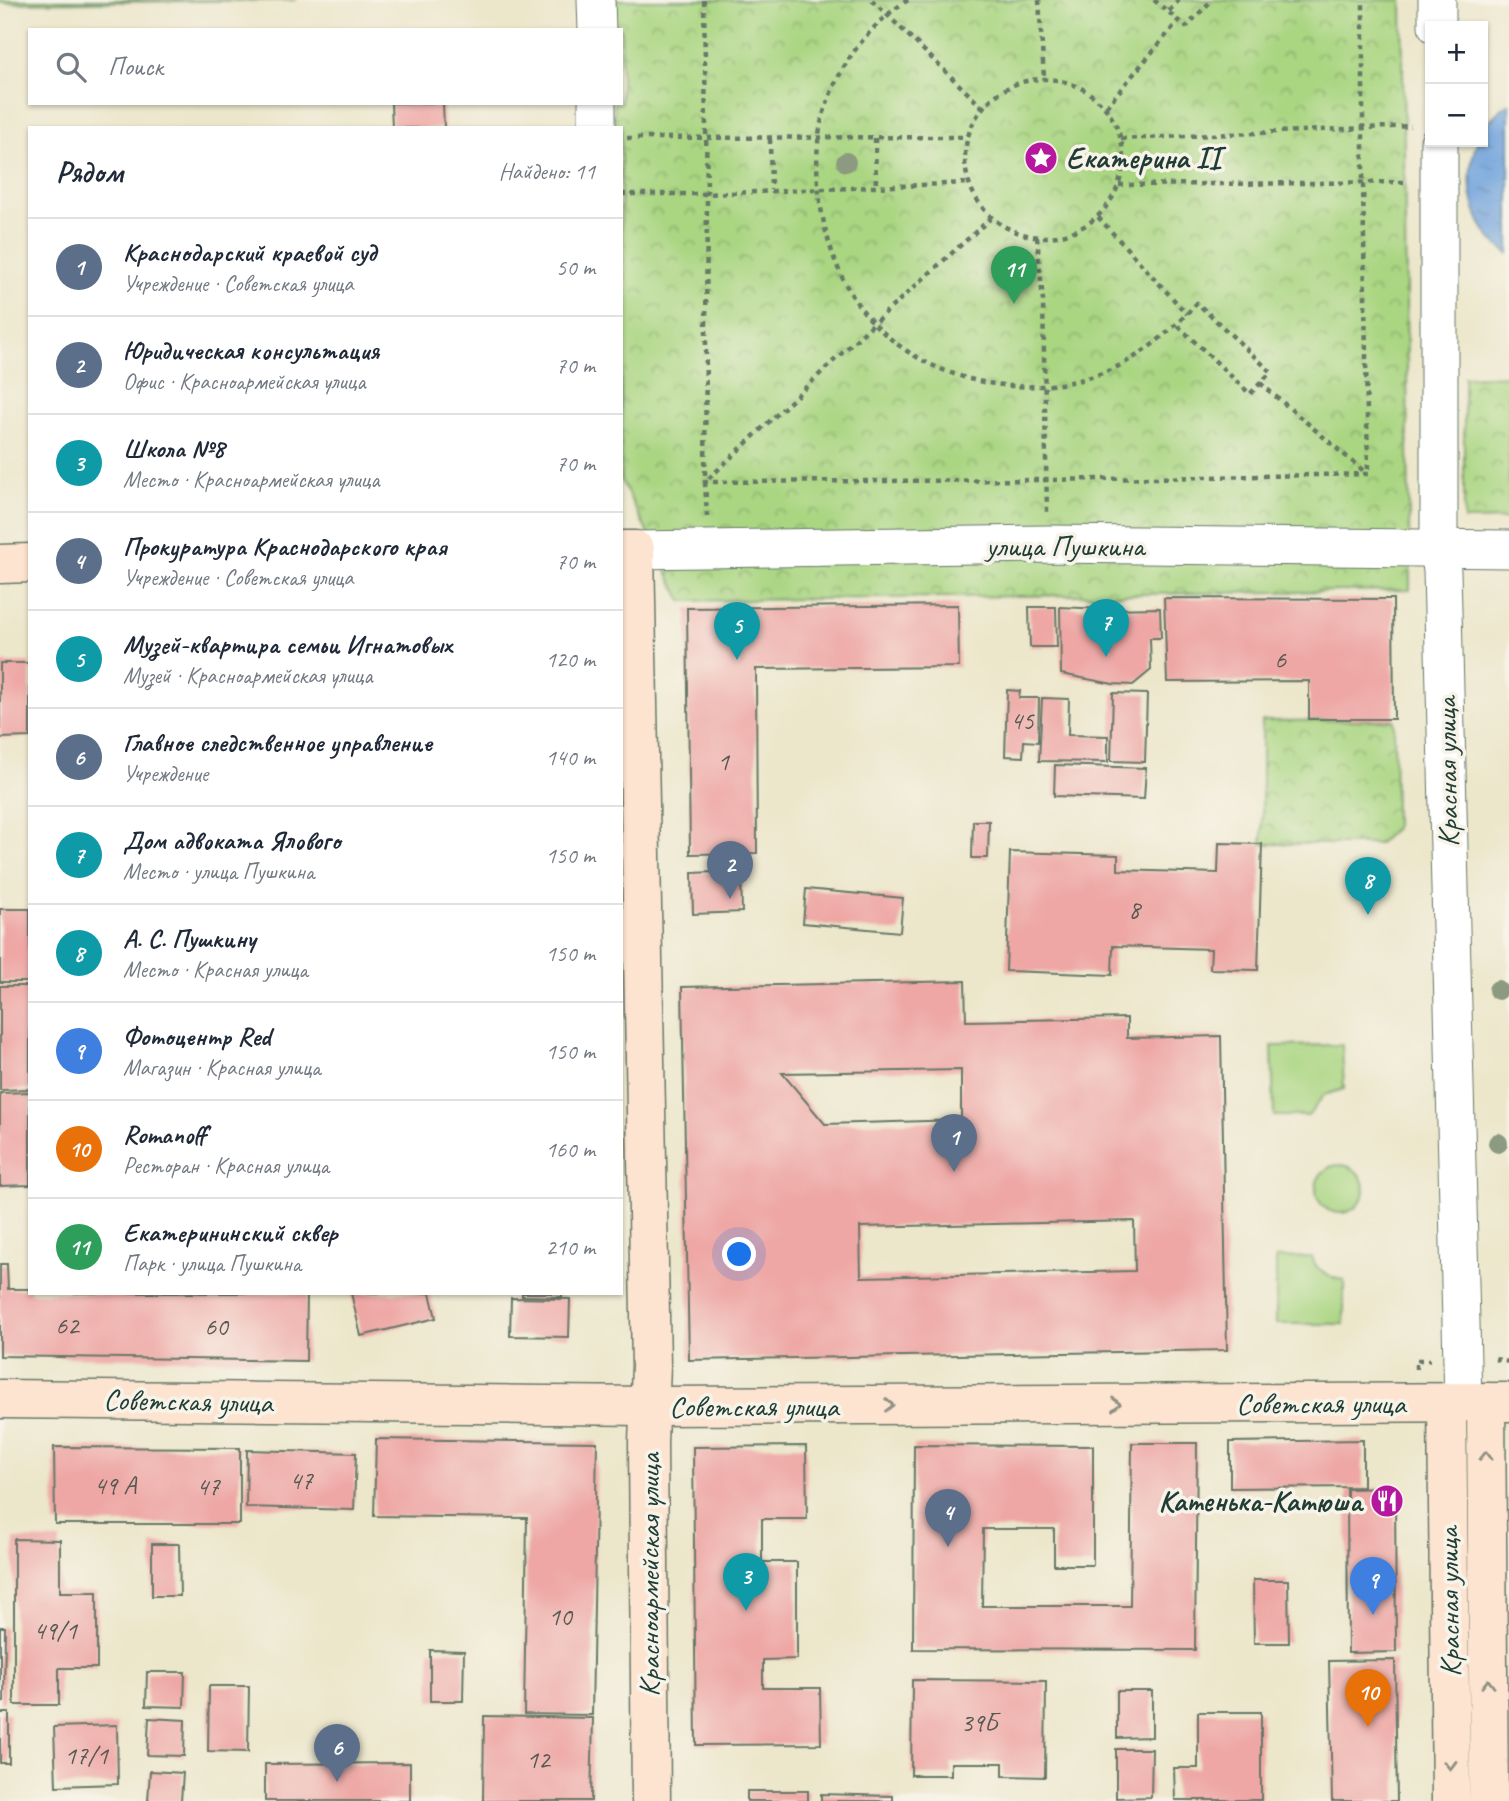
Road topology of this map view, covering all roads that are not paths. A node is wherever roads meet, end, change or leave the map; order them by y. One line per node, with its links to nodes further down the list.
1 (596, 0): 4 (street)
2 (1437, 0): 3 (street)
3 (1437, 21)
4 (597, 28)
5 (597, 105): 6 (street)
6 (597, 126)
7 (1431, 147): 10 (street, Красная улица)
8 (1509, 549): 10 (street, улица Пушкина)
9 (628, 550): 10 (street, улица Пушкина); 15 (street, Красноармейская улица)
10 (1439, 550): 14 (street, Красная улица)
11 (28, 563): 12 (street)
12 (0, 564)
13 (0, 1399): 15 (street, Советская улица)
14 (1476, 1402): 15 (street, Советская улица, one-way to 14); 17 (street, Красная улица, one-way to 17); 18 (street, Красная улица, one-way to 14)
15 (649, 1406): 16 (street, Красноармейская улица)
16 (651, 1801)
17 (1451, 1801)
18 (1489, 1801)

